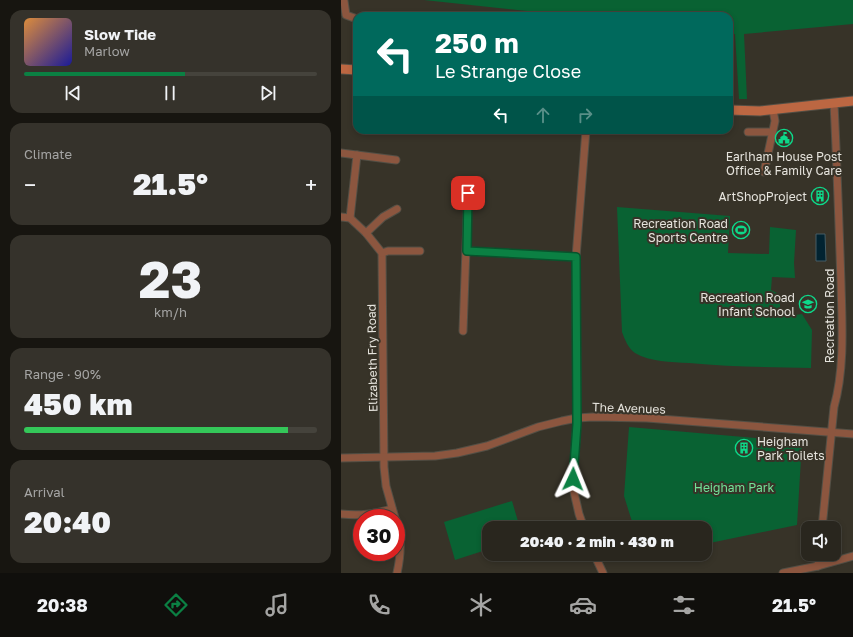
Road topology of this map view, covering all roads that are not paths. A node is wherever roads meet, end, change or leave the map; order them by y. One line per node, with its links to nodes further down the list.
1 (344, 1): 2 (street)
2 (353, 18)
3 (341, 69): 4 (main road)
4 (353, 70)
5 (853, 101): 6 (main road)
6 (834, 104): 8 (main road); 27 (street, Recreation Road)
7 (733, 110): 8 (main road)
8 (773, 110): 10 (street)
9 (748, 132): 10 (street)
10 (772, 132): 15 (street)
11 (586, 134): 24 (street)
12 (341, 153): 13 (street)
13 (357, 156): 14 (street); 19 (street)
14 (396, 160)
15 (763, 172)
16 (468, 193): 21 (street)
17 (397, 209): 20 (street)
18 (341, 217): 19 (street)
19 (350, 218): 20 (street)
20 (366, 233): 23 (street)
21 (467, 251): 24 (street); 25 (street)
22 (420, 252): 23 (street)
23 (382, 253): 30 (street, Elizabeth Fry Road)
24 (576, 257): 26 (street)
25 (463, 331)
26 (577, 418): 27 (street, The Avenues); 30 (street, The Avenues); 34 (street)
27 (832, 433): 28 (street, The Avenues); 35 (street, Recreation Road)
28 (852, 434)
29 (341, 458): 30 (street, The Avenues)
30 (384, 458): 31 (street, Elizabeth Fry Road)
31 (392, 509)
32 (341, 514): 33 (street)
33 (353, 515)
34 (582, 521)
35 (823, 521)
36 (853, 556): 39 (street)
37 (400, 561): 40 (street, Elizabeth Fry Road)
38 (597, 561): 41 (street)
39 (816, 568): 42 (street)
40 (397, 573)
41 (603, 573)
42 (783, 573)

